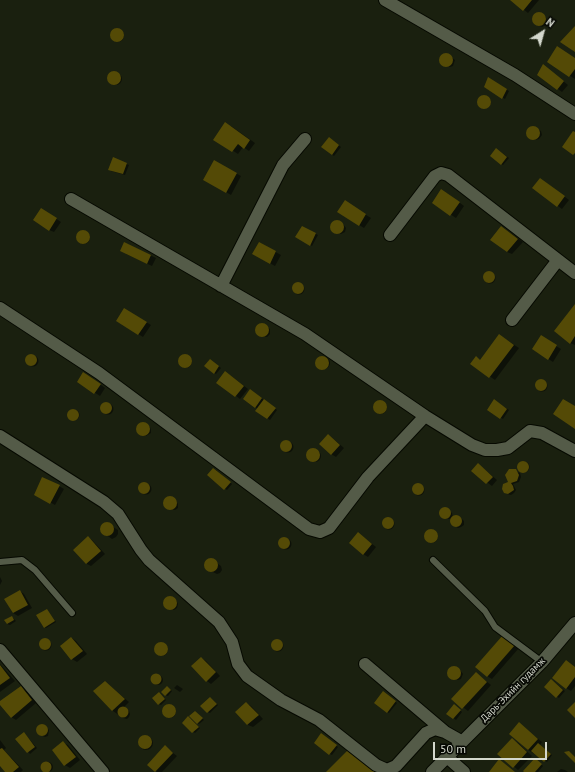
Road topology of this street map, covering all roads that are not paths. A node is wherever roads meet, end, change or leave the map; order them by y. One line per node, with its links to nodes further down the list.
1 (385, 0): 2 (street)
2 (575, 114)
3 (305, 139): 8 (street)
4 (71, 199): 8 (street)
5 (390, 235): 6 (street)
6 (558, 260): 7 (street); 10 (street)
7 (575, 273)
8 (221, 286): 11 (street)
9 (0, 308): 11 (street)
10 (512, 320)
11 (425, 416): 13 (street)
12 (0, 436): 21 (street)
13 (575, 451)
14 (433, 560): 19 (lane)
15 (0, 562): 16 (lane)
16 (72, 613)
17 (575, 623): 19 (street, Дарь-Эхийн гудамж)
18 (0, 650): 24 (street)
19 (542, 662): 22 (street, Дарь-Эхийн гудамж)
20 (365, 664): 21 (street)
21 (445, 732): 22 (street)
22 (461, 741): 23 (street, Дарь-Эхийн гудамж)
23 (447, 757): 25 (street, Дарь-Эхийн гудамж); 26 (street)
24 (102, 772)
25 (432, 772)
26 (464, 772)

